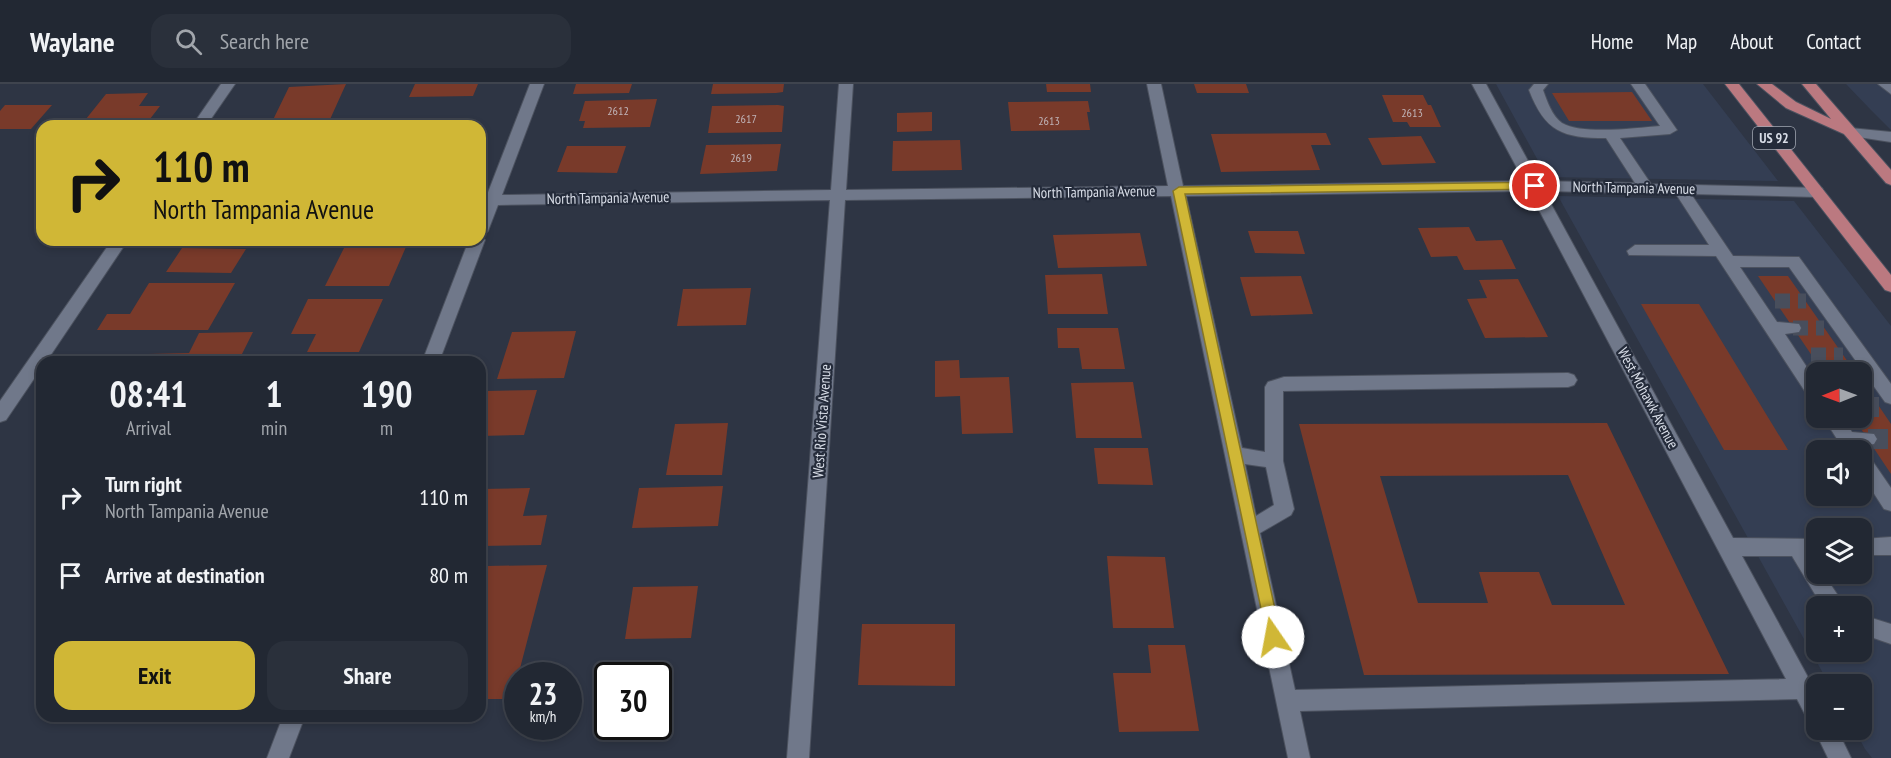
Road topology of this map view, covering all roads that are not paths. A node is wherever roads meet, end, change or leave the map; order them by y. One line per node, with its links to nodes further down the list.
1 (228, 84): 13 (street)
2 (537, 84): 24 (street)
3 (846, 84): 23 (street, West Rio Vista Avenue)
4 (1154, 84): 21 (street)
5 (1479, 84): 18 (street, West Mohawk Avenue)
6 (1541, 84): 14 (street)
7 (1638, 84): 14 (street)
8 (1732, 84): 22 (main road, US 92)
9 (1764, 84): 15 (main road)
10 (1809, 84): 15 (main road)
11 (1885, 84): 12 (street)
12 (1891, 90)
13 (203, 120)
14 (1609, 132): 19 (street)
15 (1850, 132): 16 (street); 17 (main road)
16 (1891, 137)
17 (1891, 180)
18 (1535, 186): 19 (street, North Tampania Avenue); 21 (street, North Tampania Avenue); 57 (street, West Mohawk Avenue)
19 (1646, 188): 20 (street, North Tampania Avenue)
20 (1680, 189): 22 (street, North Tampania Avenue); 28 (street)
21 (1179, 191): 23 (street, North Tampania Avenue); 47 (street)
22 (1817, 192): 29 (main road, US 92)
23 (837, 195): 24 (street, North Tampania Avenue); 66 (street, West Rio Vista Avenue)
24 (486, 200)
25 (116, 246): 36 (street)
26 (475, 246): 37 (street)
27 (1635, 251): 28 (street)
28 (1724, 256): 31 (street); 39 (street)
29 (1891, 286)
30 (1775, 301): 31 (street)
31 (1755, 302): 32 (street)
32 (1773, 328): 33 (street); 34 (street)
33 (1793, 328)
34 (1790, 355): 35 (street); 40 (street)
35 (1811, 355)
36 (40, 356)
37 (432, 356)
38 (36, 362): 44 (street)
39 (1857, 362)
40 (1806, 375)
41 (1568, 380): 48 (street)
42 (1872, 383): 43 (street)
43 (1887, 403)
44 (0, 415)
45 (1842, 428): 46 (street)
46 (1853, 440)
47 (1235, 455): 48 (street); 53 (street)
48 (1274, 461): 53 (street)
49 (1872, 469): 50 (street)
50 (1890, 473)
51 (1872, 477): 52 (street)
52 (1891, 503)
53 (1251, 529): 62 (street)
54 (1872, 546): 55 (street)
55 (1891, 546)
56 (1806, 547): 57 (street)
57 (1728, 548): 60 (street, West Mohawk Avenue)
58 (1872, 629): 59 (street)
59 (1891, 634)
60 (1803, 689): 61 (street, West Mohawk Avenue); 62 (street)
61 (1806, 695)
62 (1287, 701): 67 (street)
63 (292, 722): 65 (street)
64 (1831, 740): 68 (street)
65 (278, 758)
66 (798, 758)
67 (1299, 758)
68 (1840, 758)

